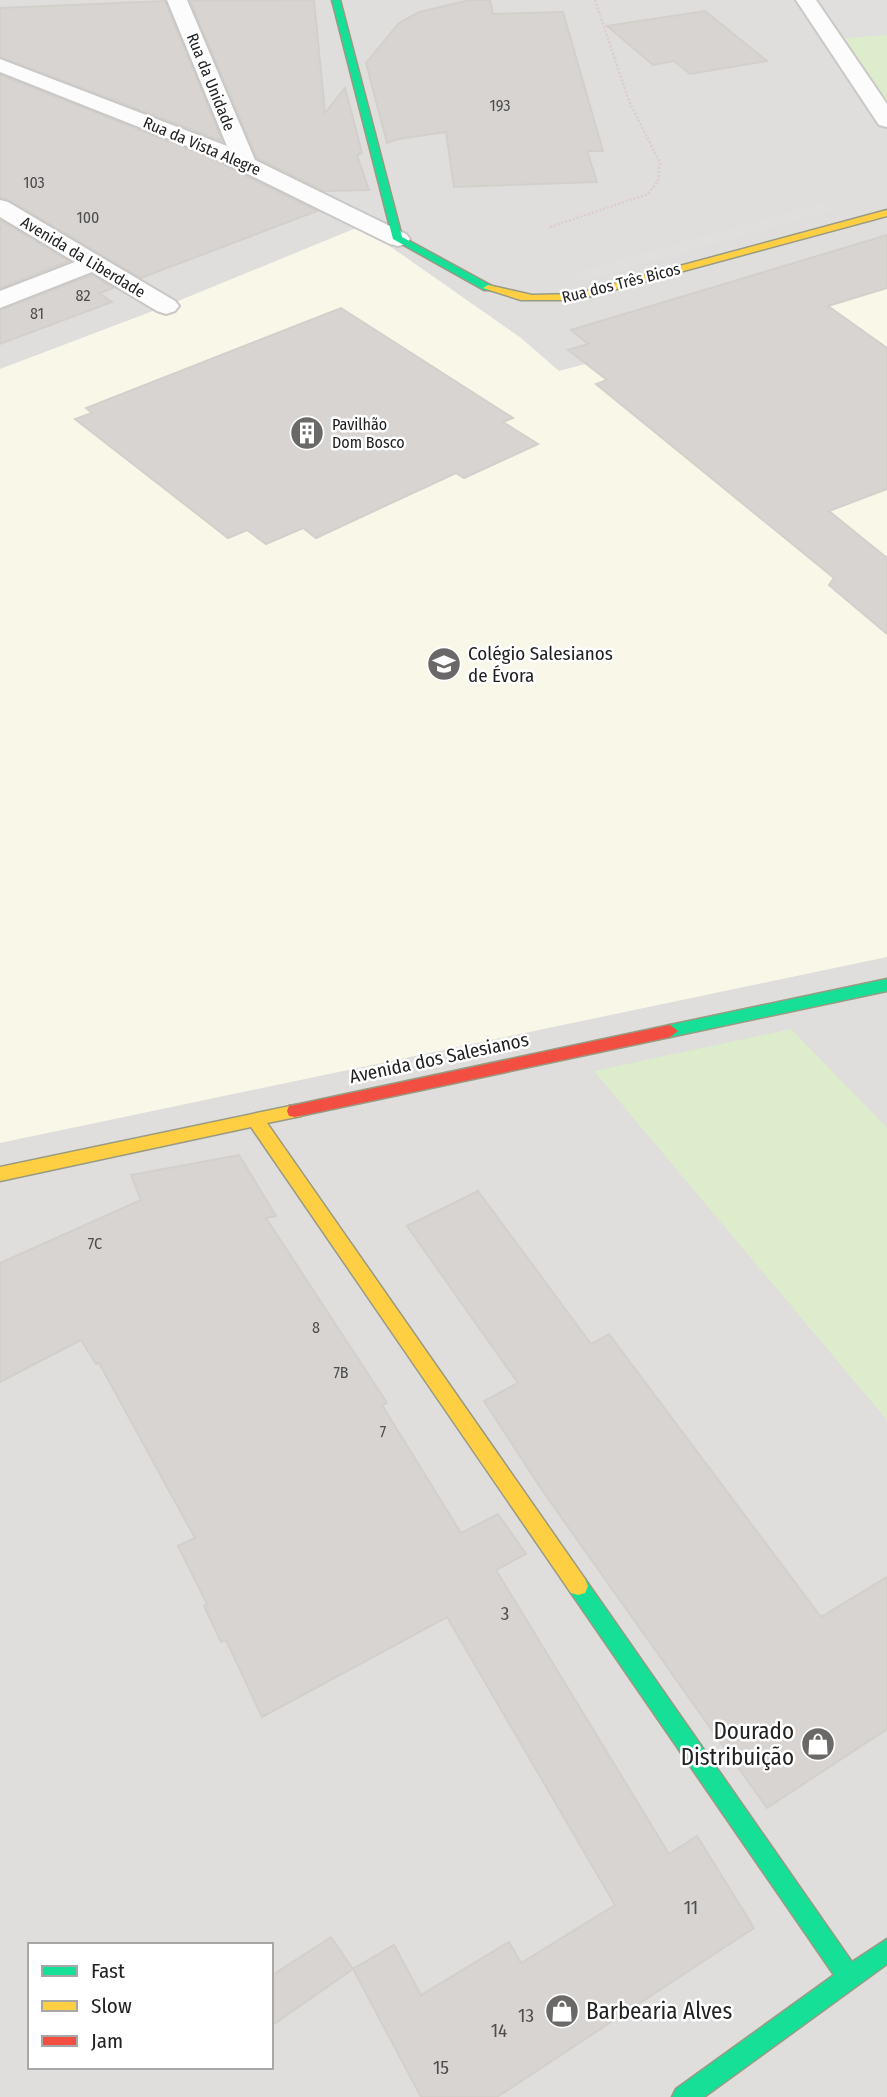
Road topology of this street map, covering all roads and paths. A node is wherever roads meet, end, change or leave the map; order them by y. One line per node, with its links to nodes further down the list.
1 (177, 0): 7 (street, Rua da Unidade)
2 (336, 0): 11 (street)
3 (595, 0): 10 (path)
4 (806, 0): 6 (street)
5 (0, 65): 7 (street, Rua da Vista Alegre)
6 (887, 120)
7 (245, 163): 11 (street, Rua da Vista Alegre)
8 (887, 213): 11 (street, Rua dos Três Bicos)
9 (6, 217): 12 (street, Avenida da Liberdade)
10 (550, 227)
11 (398, 239)
12 (94, 263): 13 (street); 14 (street, Avenida da Liberdade)
13 (0, 300)
14 (166, 306)
15 (887, 985): 16 (street, Avenida dos Salesianos)
16 (256, 1119): 17 (street, Avenida dos Salesianos); 19 (street)
17 (0, 1174)
18 (887, 1950): 19 (street)
19 (849, 1977): 20 (street)
20 (684, 2097)

